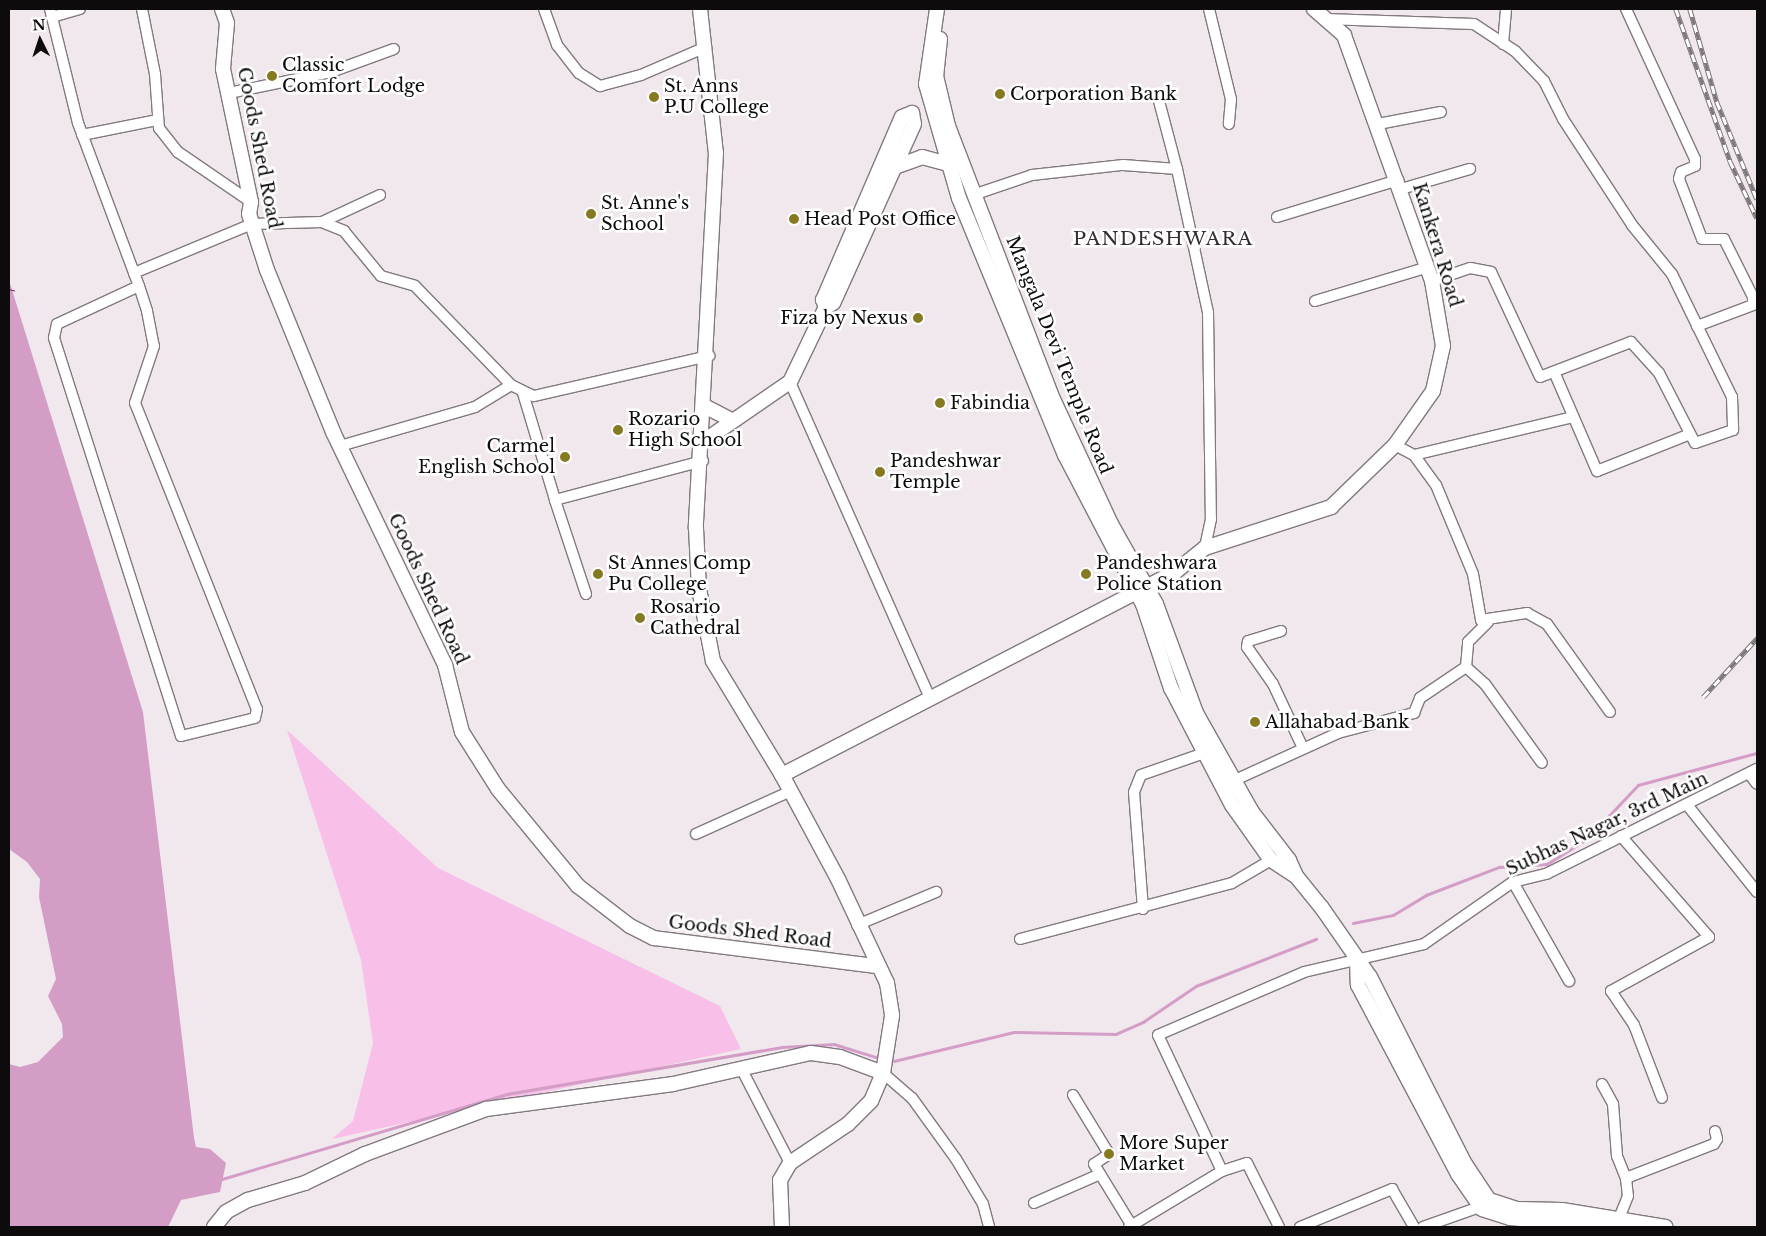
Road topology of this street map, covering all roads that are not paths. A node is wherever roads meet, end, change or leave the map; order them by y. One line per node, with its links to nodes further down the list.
1 (80, 9): 11 (street)
2 (142, 9): 21 (street)
3 (222, 9): 16 (street, Goods Shed Road)
4 (544, 9): 14 (street)
5 (700, 9): 14 (street)
6 (937, 9): 17 (street)
7 (945, 9): 17 (street, Mangala Devi Temple Road)
8 (1209, 9): 22 (street)
9 (1506, 9): 13 (street)
10 (1626, 9): 42 (street)
11 (51, 13): 24 (street)
12 (1319, 14): 13 (street); 23 (street, Kankera Road)
13 (1504, 44): 42 (street)
14 (706, 47): 43 (street)
15 (394, 50): 16 (street)
16 (229, 93): 32 (street, Goods Shed Road)
17 (933, 93): 19 (street); 25 (street, Mangala Devi Temple Road); 31 (street, Mangala Devi Temple Road)
18 (1158, 101): 27 (street)
19 (912, 112): 26 (street); 41 (street)
20 (1441, 112): 23 (street)
21 (157, 120): 24 (street); 32 (street)
22 (1229, 124)
23 (1378, 124): 29 (street, Kankera Road)
24 (82, 135): 37 (street)
25 (948, 164): 26 (street); 58 (street, Mangala Devi Temple Road)
26 (895, 166): 41 (street)
27 (1177, 169): 31 (street); 59 (street)
28 (1470, 169): 29 (street)
29 (1399, 184): 33 (street); 36 (street, Kankera Road)
30 (380, 195): 34 (street)
31 (974, 195): 58 (street, Mangala Devi Temple Road)
32 (251, 202): 35 (street, Goods Shed Road)
33 (1277, 217)
34 (322, 222): 35 (street); 46 (street)
35 (252, 224): 37 (street); 54 (street, Goods Shed Road)
36 (1428, 267): 38 (street, Kankera Road); 40 (street)
37 (134, 273): 39 (street)
38 (1432, 281): 44 (street); 53 (street, Kankera Road)
39 (139, 286): 39 (street)
40 (1315, 301)
41 (826, 307): 45 (street)
42 (1697, 326): 51 (street)
43 (709, 356): 47 (street); 48 (street)
44 (1555, 374): 49 (street); 51 (street)
45 (790, 382): 50 (street); 65 (street)
46 (511, 385): 47 (street); 54 (street)
47 (523, 393): 57 (street)
48 (706, 407): 50 (street); 52 (street)
49 (1573, 417): 51 (street); 55 (street)
50 (733, 420): 52 (street)
51 (1690, 434)
52 (704, 441): 56 (street)
53 (1395, 445): 55 (street); 59 (street, Kankera Road)
54 (340, 446): 88 (street, Goods Shed Road)
55 (1414, 455): 62 (street)
56 (703, 461): 57 (street); 71 (street)
57 (555, 500): 61 (street)
58 (1112, 536): 60 (street, Mangala Devi Temple Road)
59 (1205, 548): 60 (street)
60 (1141, 588): 65 (street); 68 (street, Mangala Devi Temple Road); 72 (street, Mangala Devi Temple Road)
61 (586, 594)
62 (1488, 622): 64 (street); 66 (street)
63 (1281, 631): 67 (street)
64 (1466, 667): 67 (street); 69 (street)
65 (930, 698): 71 (street)
66 (1610, 712)
67 (1303, 748): 72 (street)
68 (1204, 753): 74 (street, Mangala Devi Temple Road); 84 (street)
69 (1542, 763)
70 (1753, 772): 73 (street); 76 (street, Subhas Nagar, 3rd Main)
71 (782, 775): 75 (street)
72 (1235, 780): 74 (street); 80 (street, Mangala Devi Temple Road)
73 (1757, 784)
74 (1222, 787): 79 (street, Mangala Devi Temple Road)
75 (790, 791): 77 (street); 85 (street)
76 (1688, 806): 78 (street, Subhas Nagar, 3rd Main); 83 (street)
77 (696, 834)
78 (1621, 836): 81 (street, Subhas Nagar, 3rd Main); 94 (street)
79 (1271, 860): 80 (street, Mangala Devi Temple Road); 84 (street)
80 (1296, 876): 87 (street, Mangala Devi Temple Road)
81 (1513, 882): 87 (street, Subhas Nagar, 3rd Main); 89 (street)
82 (936, 892): 85 (street)
83 (1757, 892)
84 (1143, 909): 86 (street)
85 (858, 925): 88 (street)
86 (1020, 939)
87 (1357, 962): 97 (street, Subhas Nagar, 3rd Main); 101 (street, Mangala Devi Temple Road)
88 (877, 966): 91 (street)
89 (1569, 981)
90 (742, 1070): 91 (street); 96 (street); 105 (street)
91 (883, 1073): 96 (street); 107 (street)
92 (1602, 1084): 99 (street)
93 (1073, 1095): 98 (street)
94 (1662, 1098)
95 (1715, 1131): 99 (street)
96 (790, 1163): 106 (street)
97 (1222, 1170): 104 (street); 108 (street)
98 (1100, 1174): 100 (street); 104 (street)
99 (1626, 1178): 103 (street)
100 (1034, 1204)
101 (1486, 1205): 102 (street); 111 (street)
102 (1583, 1221): 103 (street)
103 (1614, 1223): 112 (street)
104 (1131, 1226)
105 (214, 1227)
106 (782, 1227)
107 (989, 1227)
108 (1279, 1227)
109 (1303, 1227): 110 (street)
110 (1414, 1227)
111 (1423, 1227)
112 (1666, 1227)

